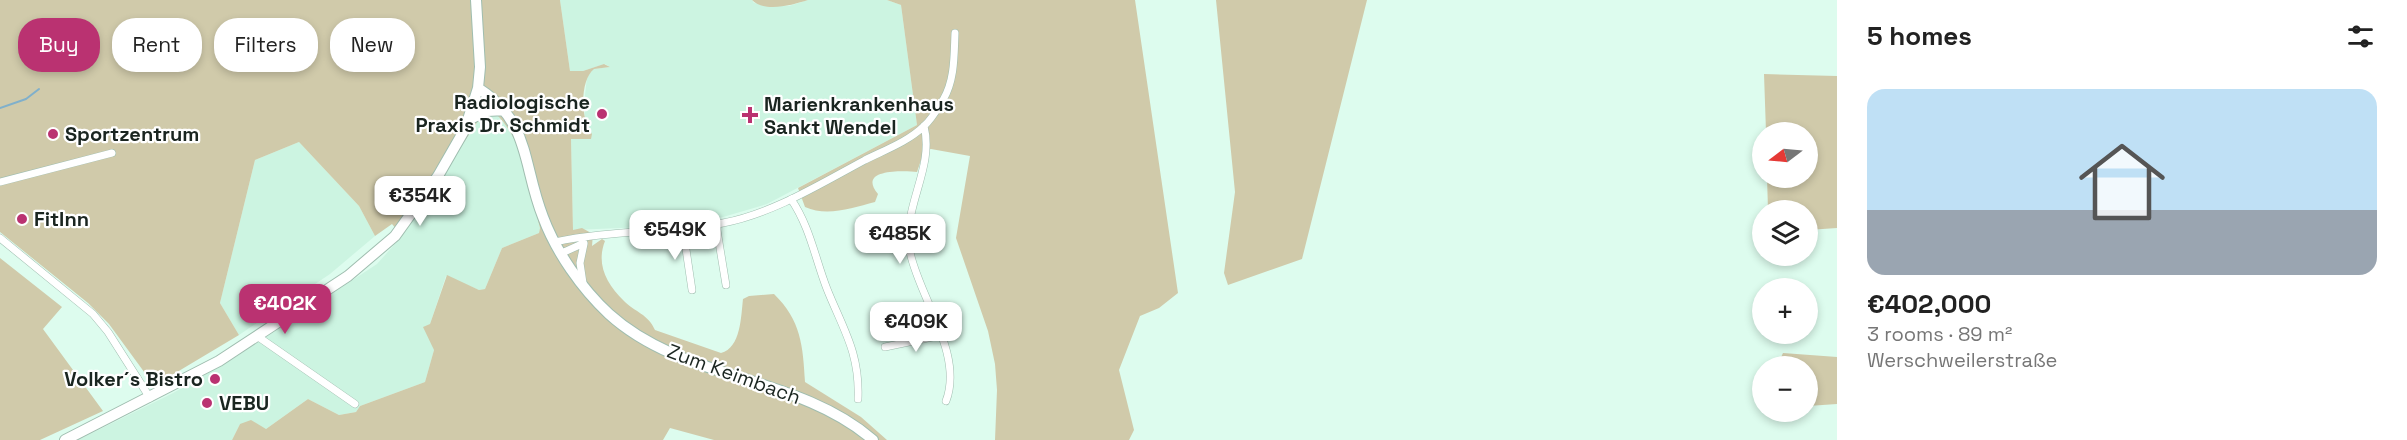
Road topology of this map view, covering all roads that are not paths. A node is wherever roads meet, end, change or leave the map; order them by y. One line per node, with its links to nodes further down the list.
1 (476, 0): 3 (main road)
2 (955, 33): 6 (street)
3 (476, 93): 4 (main road, Zum Keimbach); 5 (main road)
4 (501, 110): 5 (main road); 14 (main road, Zum Keimbach)
5 (468, 120): 21 (main road)
6 (924, 126): 9 (street); 20 (street)
7 (112, 153): 8 (street)
8 (0, 182)
9 (791, 199): 10 (street); 24 (street)
10 (716, 224): 11 (street); 17 (street)
11 (683, 229): 12 (street); 19 (street)
12 (593, 234): 14 (street); 15 (street)
13 (0, 238): 23 (street)
14 (555, 242): 16 (main road, Zum Keimbach)
15 (584, 244): 16 (street); 18 (street)
16 (562, 253): 18 (main road, Zum Keimbach)
17 (726, 285)
18 (584, 286): 28 (main road, Zum Keimbach)
19 (692, 290)
20 (942, 335): 22 (street); 25 (street)
21 (257, 336): 23 (main road); 26 (street)
22 (885, 347)
23 (150, 398): 27 (main road)
24 (858, 399)
25 (946, 401)
26 (355, 404)
27 (65, 440)
28 (873, 440)

